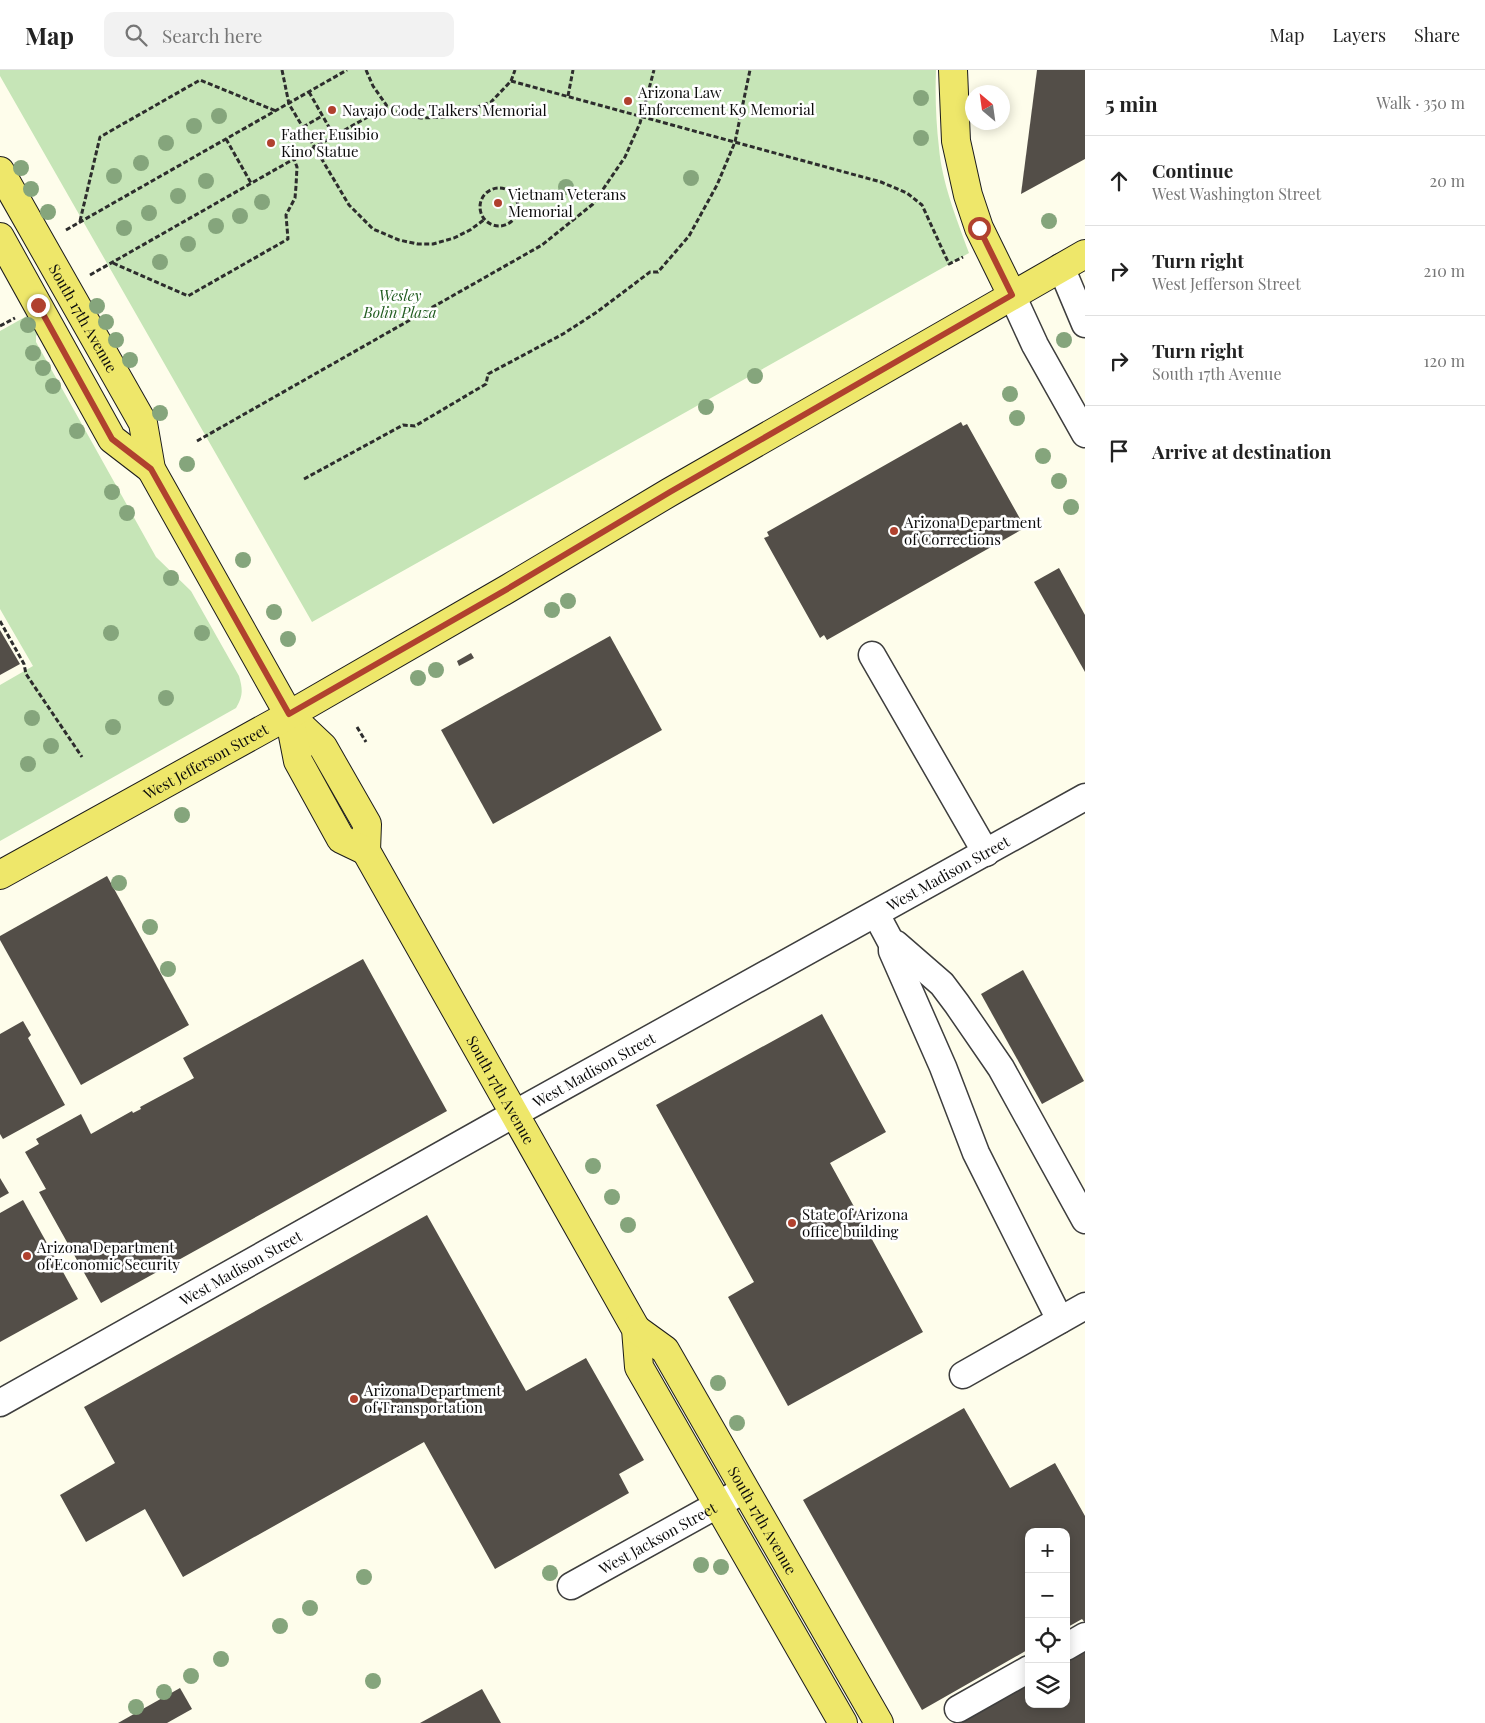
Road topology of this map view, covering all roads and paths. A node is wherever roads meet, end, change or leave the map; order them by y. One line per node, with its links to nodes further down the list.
1 (282, 70): 12 (path)
2 (347, 70): 10 (path)
3 (366, 70): 13 (path)
4 (515, 70): 9 (path)
5 (573, 70): 11 (path)
6 (654, 70): 16 (path)
7 (750, 70): 20 (path)
8 (954, 70): 34 (main road)
9 (510, 81): 11 (path); 13 (path)
10 (309, 92): 12 (path); 15 (path)
11 (568, 96): 16 (path)
12 (289, 104): 14 (path); 17 (path)
13 (387, 106): 18 (path)
14 (276, 110): 19 (path); 26 (path)
15 (322, 116): 17 (path); 18 (path)
16 (641, 116): 20 (path); 39 (path)
17 (303, 127): 21 (path)
18 (334, 136): 21 (path)
19 (226, 139): 24 (path); 26 (path)
20 (735, 142): 30 (path); 41 (path)
21 (315, 147): 22 (path); 25 (path)
22 (294, 159): 24 (path); 31 (path)
23 (0, 171): 28 (main road, South 17th Avenue)
24 (252, 183): 31 (path)
25 (485, 219): 25 (path)
26 (80, 222): 28 (path)
27 (0, 237): 35 (main road, South 17th Avenue)
28 (41, 244): 33 (main road, South 17th Avenue)
29 (1085, 254): 32 (main road, West Jefferson Street)
30 (964, 257)
31 (112, 263): 33 (path)
32 (1061, 268): 34 (main road, West Jefferson Street); 36 (street)
33 (66, 288): 40 (main road, South 17th Avenue)
34 (1012, 295): 38 (street); 44 (main road, West Jefferson Street)
35 (38, 305): 37 (path); 40 (main road, South 17th Avenue)
36 (1085, 324)
37 (0, 326)
38 (1085, 434)
39 (197, 441)
40 (151, 469): 44 (main road, South 17th Avenue)
41 (304, 479)
42 (0, 621): 47 (path)
43 (872, 655): 49 (street)
44 (289, 714): 50 (main road, West Jefferson Street); 53 (main road, South 17th Avenue)
45 (357, 728): 46 (path)
46 (366, 742)
47 (82, 757)
48 (1085, 798): 49 (street, West Madison Street)
49 (986, 852): 51 (street, West Madison Street)
50 (0, 875)
51 (876, 914): 52 (street); 53 (street, West Madison Street)
52 (892, 944): 54 (street); 56 (street)
53 (514, 1114): 57 (main road, South 17th Avenue); 59 (street, West Madison Street)
54 (1085, 1220)
55 (1085, 1306): 56 (street)
56 (1060, 1320): 58 (street)
57 (636, 1329): 60 (main road, South 17th Avenue); 61 (main road, South 17th Avenue)
58 (963, 1375)
59 (0, 1403)
60 (744, 1490): 61 (street, West Jackson Street); 68 (main road, South 17th Avenue)
61 (718, 1504): 62 (street, West Jackson Street); 67 (main road, South 17th Avenue)
62 (571, 1586)
63 (1085, 1636): 64 (street)
64 (1070, 1645)
65 (1025, 1670): 66 (street)
66 (958, 1709)
67 (843, 1723)
68 (879, 1723)

